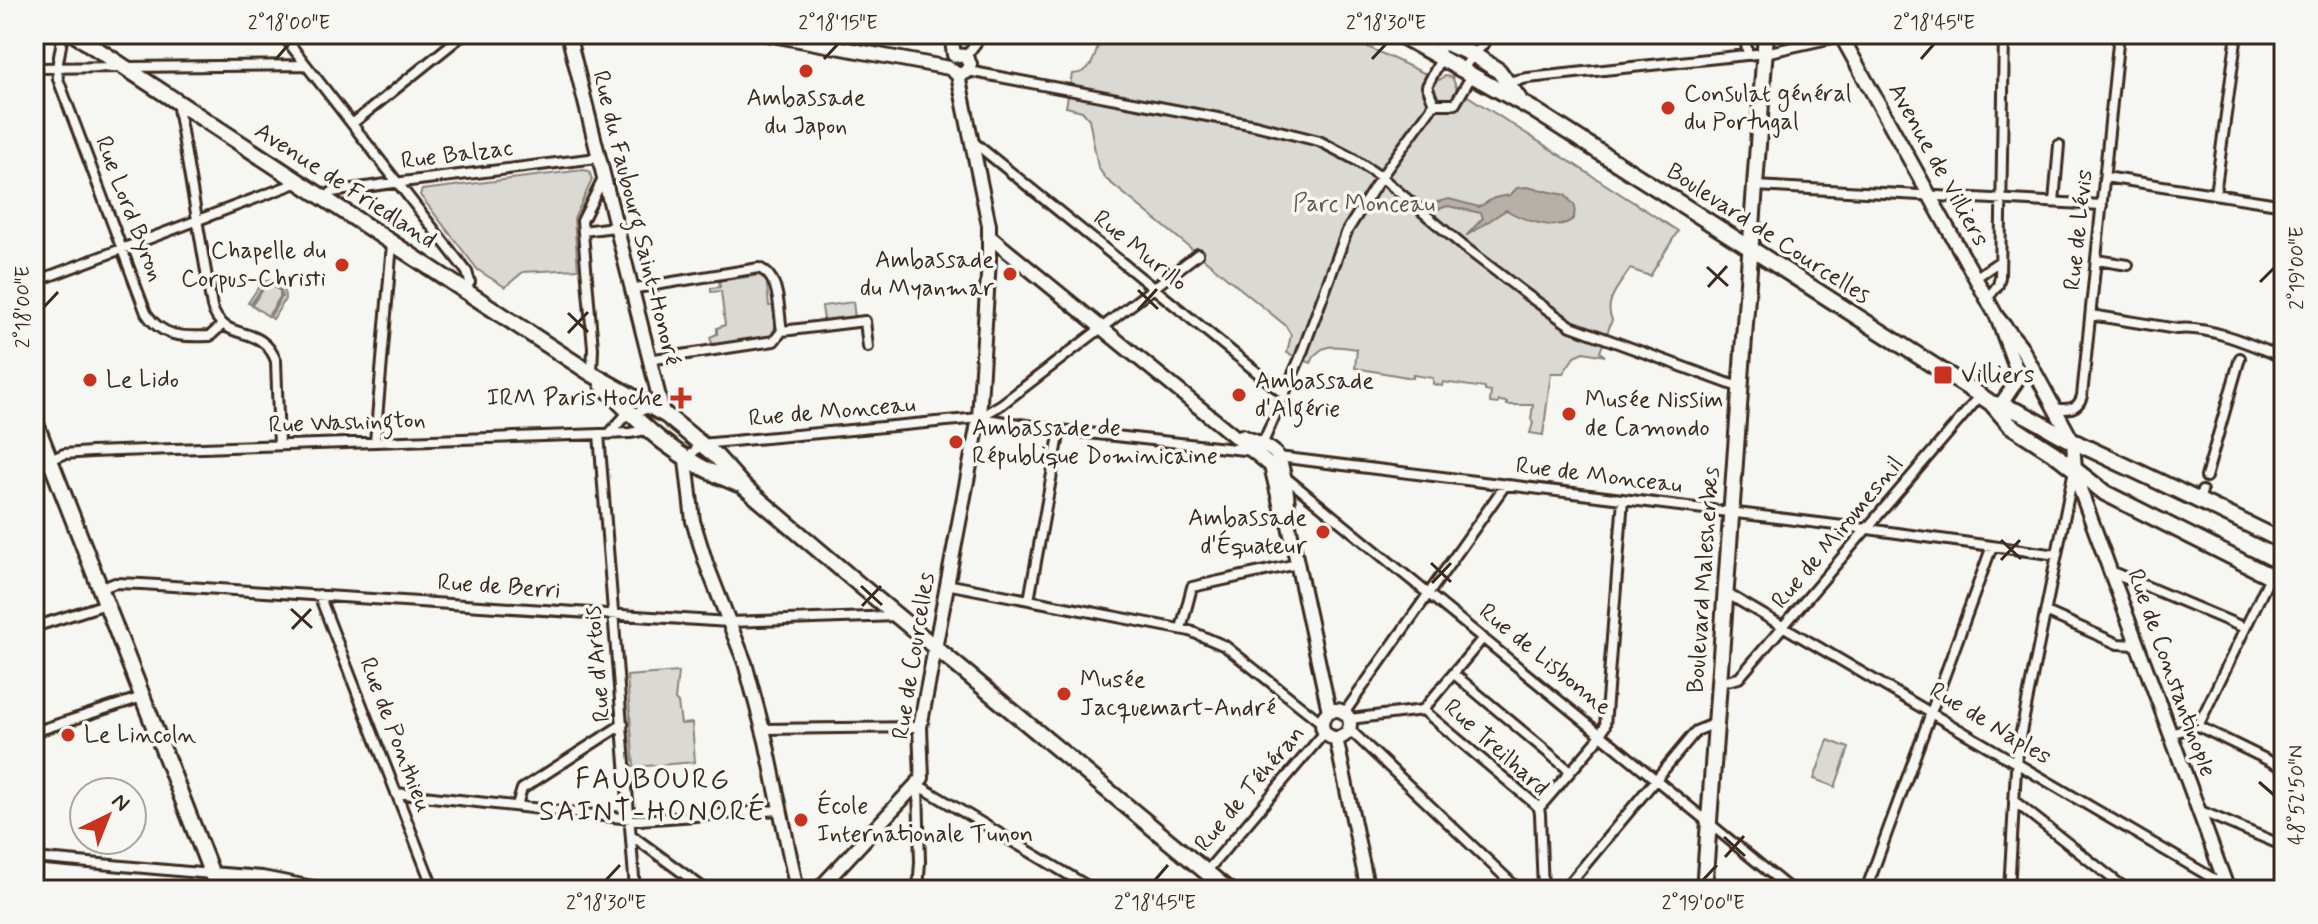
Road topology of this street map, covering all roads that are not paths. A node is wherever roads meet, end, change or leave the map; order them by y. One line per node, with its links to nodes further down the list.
1 (63, 34): 27 (street, Rue Lord Byron)
2 (74, 34): 25 (main road, Avenue de Friedland)
3 (282, 34): 24 (street)
4 (464, 34): 35 (street)
5 (568, 34): 38 (street, Rue du Faubourg Saint-Honoré)
6 (767, 34): 28 (street)
7 (951, 34): 22 (street)
8 (983, 34): 22 (street)
9 (1398, 34): 18 (main road)
10 (1492, 34): 20 (street)
11 (1744, 34): 21 (street)
12 (1766, 34): 19 (main road, Boulevard Malesherbes)
13 (2004, 34): 47 (street)
14 (2119, 34): 40 (street, Rue de Lévis)
15 (2237, 34): 45 (street)
16 (1844, 35): 19 (street); 46 (street, Avenue de Villiers)
17 (1437, 36): 18 (main road); 20 (main road); 23 (street)
18 (1418, 43): 23 (main road, Boulevard de Courcelles)
19 (1765, 53): 21 (street); 44 (main road, Boulevard Malesherbes)
20 (1474, 55): 29 (street); 30 (main road)
21 (1748, 55): 30 (street)
22 (960, 56): 28 (street); 28 (street)
23 (1442, 57): 29 (main road, Boulevard de Courcelles); 34 (street)
24 (306, 65): 25 (street); 35 (street)
25 (125, 67): 27 (street); 32 (main road, Avenue de Friedland)
26 (34, 68): 27 (street)
27 (57, 68): 58 (street, Rue Lord Byron)
28 (958, 71): 36 (street); 39 (street)
29 (1467, 72): 31 (main road, Boulevard de Courcelles); 34 (street)
30 (1507, 83): 31 (street); 33 (main road)
31 (1491, 86): 33 (main road, Boulevard de Courcelles)
32 (177, 102): 42 (main road, Avenue de Friedland); 52 (street)
33 (1521, 103): 57 (main road, Boulevard de Courcelles)
34 (1434, 104): 39 (street)
35 (352, 124): 43 (street)
36 (970, 139): 55 (street); 65 (street, Rue Murillo)
37 (2059, 145): 49 (street)
38 (597, 158): 41 (street, Rue du Faubourg Saint-Honoré); 43 (street, Rue Balzac)
39 (1381, 177): 81 (street); 82 (street)
40 (2105, 177): 45 (street); 50 (street, Rue de Lévis)
41 (603, 179): 53 (street, Rue du Faubourg Saint-Honoré); 54 (street)
42 (299, 182): 48 (main road, Avenue de Friedland); 52 (street)
43 (398, 182): 48 (street, Rue Balzac); 67 (street)
44 (1755, 186): 46 (street); 57 (main road, Boulevard Malesherbes)
45 (2215, 194): 51 (street)
46 (1930, 196): 47 (street); 63 (street, Avenue de Villiers)
47 (2001, 198): 49 (street); 61 (street)
48 (324, 199): 56 (main road, Avenue de Friedland)
49 (2054, 202): 50 (street)
50 (2102, 205): 60 (street, Rue de Lévis)
51 (2284, 205)
52 (197, 223): 58 (street); 71 (street)
53 (614, 227): 54 (street); 66 (street, Rue du Faubourg Saint-Honoré)
54 (583, 231): 78 (street)
55 (990, 237): 72 (street); 88 (street, Rue de Courcelles)
56 (392, 244): 67 (main road, Avenue de Friedland); 93 (street)
57 (1750, 247): 81 (main road, Boulevard Malesherbes); 83 (main road, Boulevard de Courcelles)
58 (123, 250): 64 (street); 71 (street, Rue Lord Byron)
59 (1198, 254): 65 (street)
60 (2097, 260): 62 (street); 69 (street, Rue de Lévis)
61 (2000, 261): 63 (street); 68 (street)
62 (2128, 265)
63 (1975, 278): 68 (street, Avenue de Villiers)
64 (34, 282)
65 (1153, 288): 72 (street); 82 (street, Rue Murillo)
66 (630, 289): 73 (street); 77 (street, Rue du Faubourg Saint-Honoré)
67 (464, 291): 78 (main road, Avenue de Friedland)
68 (1987, 299): 70 (street, Avenue de Villiers)
69 (2091, 315): 76 (street); 84 (street, Rue de Lévis)
70 (1997, 317): 79 (street, Avenue de Villiers); 80 (street, Avenue de Villiers)
71 (222, 325): 96 (street)
72 (1102, 327): 88 (street); 97 (street)
73 (782, 331): 74 (street); 77 (street)
74 (868, 347)
75 (2242, 352): 103 (street)
76 (2284, 358)
77 (648, 360): 85 (street, Rue du Faubourg Saint-Honoré)
78 (592, 374): 85 (main road, Avenue de Friedland); 86 (main road, Avenue de Friedland)
79 (2040, 381): 80 (street); 84 (street, Avenue de Villiers)
80 (2015, 384): 83 (street)
81 (1741, 388): 109 (main road, Boulevard Malesherbes)
82 (1284, 394): 97 (street)
83 (1992, 403): 94 (main road, Boulevard de Courcelles); 101 (main road, Boulevard de Courcelles); 111 (street, Rue de Miromesnil)
84 (2056, 409): 94 (street, Avenue de Villiers)
85 (657, 410): 86 (street); 95 (main road, Avenue de Friedland)
86 (629, 414): 89 (main road, Avenue de Friedland); 91 (street)
87 (34, 419): 92 (main road)
88 (973, 422): 90 (street); 95 (street, Rue de Monceau); 119 (street, Rue de Courcelles)
89 (646, 430): 91 (street, Rue Washington); 99 (main road, Avenue de Friedland)
90 (1060, 430): 97 (street); 124 (street)
91 (604, 434): 93 (street, Rue Washington); 127 (street, Rue d'Artois)
92 (38, 441): 98 (main road)
93 (375, 442): 96 (street, Rue Washington)
94 (2073, 442): 101 (street, Rue de Constantinople); 112 (main road, Boulevard de Courcelles)
95 (701, 444): 99 (street); 105 (main road, Avenue de Friedland)
96 (279, 445): 98 (street, Rue Washington)
97 (1258, 448): 100 (street)
98 (50, 460): 120 (main road)
99 (686, 460): 105 (main road, Avenue de Friedland); 129 (street)
100 (1275, 461): 102 (street); 104 (street, Rue de Monceau); 110 (street)
101 (2075, 470): 107 (street); 108 (street, Rue de Constantinople); 118 (main road, Boulevard de Courcelles)
102 (1283, 475): 110 (street); 122 (street, Rue de Lisbonne)
103 (2206, 477)
104 (1506, 484): 106 (street, Rue de Monceau); 122 (street)
105 (742, 485): 128 (main road)
106 (1623, 499): 109 (street, Rue de Monceau); 150 (street)
107 (2068, 502): 108 (street); 114 (street)
108 (2086, 506): 117 (street, Rue de Constantinople)
109 (1732, 512): 111 (street, Rue de Monceau); 121 (main road, Boulevard Malesherbes)
110 (1287, 516): 116 (street)
111 (1868, 529): 113 (street, Rue de Monceau); 131 (street, Rue de Miromesnil)
112 (2284, 542)
113 (1992, 546): 114 (street, Rue de Monceau); 141 (street)
114 (2057, 555): 126 (street)
115 (2284, 555): 118 (street)
116 (1297, 564): 133 (street); 145 (street)
117 (2110, 571): 132 (street); 135 (street, Rue de Constantinople)
118 (2278, 580): 132 (street)
119 (946, 584): 124 (street); 136 (street, Rue de Courcelles)
120 (100, 589): 123 (street, Rue de Berri); 125 (main road)
121 (1726, 593): 131 (street, Rue de Naples); 138 (main road, Boulevard Malesherbes)
122 (1428, 594): 134 (street, Rue de Lisbonne); 142 (street)
123 (319, 595): 127 (street, Rue de Berri); 157 (street, Rue de Ponthieu)
124 (1029, 600): 133 (street)
125 (106, 604): 130 (street); 139 (main road)
126 (2046, 612): 135 (street); 152 (street)
127 (614, 614): 129 (street, Rue de Berri); 144 (street, Rue d'Artois)
128 (897, 616): 129 (street, Rue de Berri); 136 (main road)
129 (729, 622): 148 (street)
130 (34, 627)
131 (1785, 627): 138 (street, Rue de Miromesnil); 141 (street, Rue de Naples)
132 (2245, 628): 146 (street)
133 (1181, 629): 145 (street)
134 (1483, 638): 137 (street); 150 (street, Rue de Lisbonne)
135 (2137, 645): 151 (street, Rue de Constantinople)
136 (935, 647): 147 (street, Rue de Courcelles); 168 (main road)
137 (1454, 674): 140 (street); 154 (street)
138 (1719, 683): 143 (main road, Boulevard Malesherbes)
139 (142, 697): 149 (street); 169 (main road)
140 (1423, 710): 142 (street, Rue Treilhard); 160 (street, Rue Treilhard)
141 (1932, 712): 152 (street, Rue de Naples); 187 (street)
142 (1348, 720): 145 (street); 145 (street); 182 (street)
143 (1716, 723): 155 (street); 164 (main road, Boulevard Malesherbes)
144 (623, 724): 159 (street); 163 (street, Rue d'Artois)
145 (1328, 726): 168 (street, Rue de Téhéran); 181 (street)
146 (2198, 726): 151 (street); 153 (street)
147 (920, 727): 148 (street); 156 (street, Rue de Courcelles)
148 (763, 729): 161 (street)
149 (34, 732)
150 (1601, 734): 154 (street); 155 (street, Rue de Lisbonne)
151 (2170, 734): 162 (street, Rue de Constantinople)
152 (2017, 764): 158 (street); 170 (street, Rue de Naples)
153 (2284, 768)
154 (1570, 771): 160 (street)
155 (1657, 779): 164 (street, Rue de Lisbonne); 184 (street)
156 (918, 785): 177 (street); 178 (street, Rue de Courcelles); 179 (street)
157 (396, 793): 159 (street); 173 (street, Rue de Ponthieu)
158 (2014, 801): 188 (street); 189 (street)
159 (517, 805): 163 (street)
160 (1539, 808): 183 (street, Rue Treilhard)
161 (779, 810): 163 (street); 176 (street)
162 (2198, 810): 166 (street); 170 (street, Rue de Constantinople)
163 (630, 819): 165 (street, Rue d'Artois)
164 (1710, 822): 185 (main road, Boulevard Malesherbes); 186 (street, Rue de Lisbonne)
165 (631, 835): 174 (street, Rue d'Artois); 175 (street)
166 (2284, 846)
167 (34, 858): 169 (street)
168 (1206, 872): 180 (main road)
169 (211, 874): 171 (main road); 172 (street)
170 (2229, 889)
171 (218, 890)
172 (323, 890)
173 (434, 890)
174 (635, 890)
175 (706, 890)
176 (797, 890)
177 (818, 890)
178 (918, 890)
179 (1094, 890)
180 (1228, 890)
181 (1368, 890)
182 (1519, 890)
183 (1543, 890)
184 (1564, 890)
185 (1704, 890)
186 (1791, 890)
187 (1866, 890)
188 (2009, 890)
189 (2127, 890)

